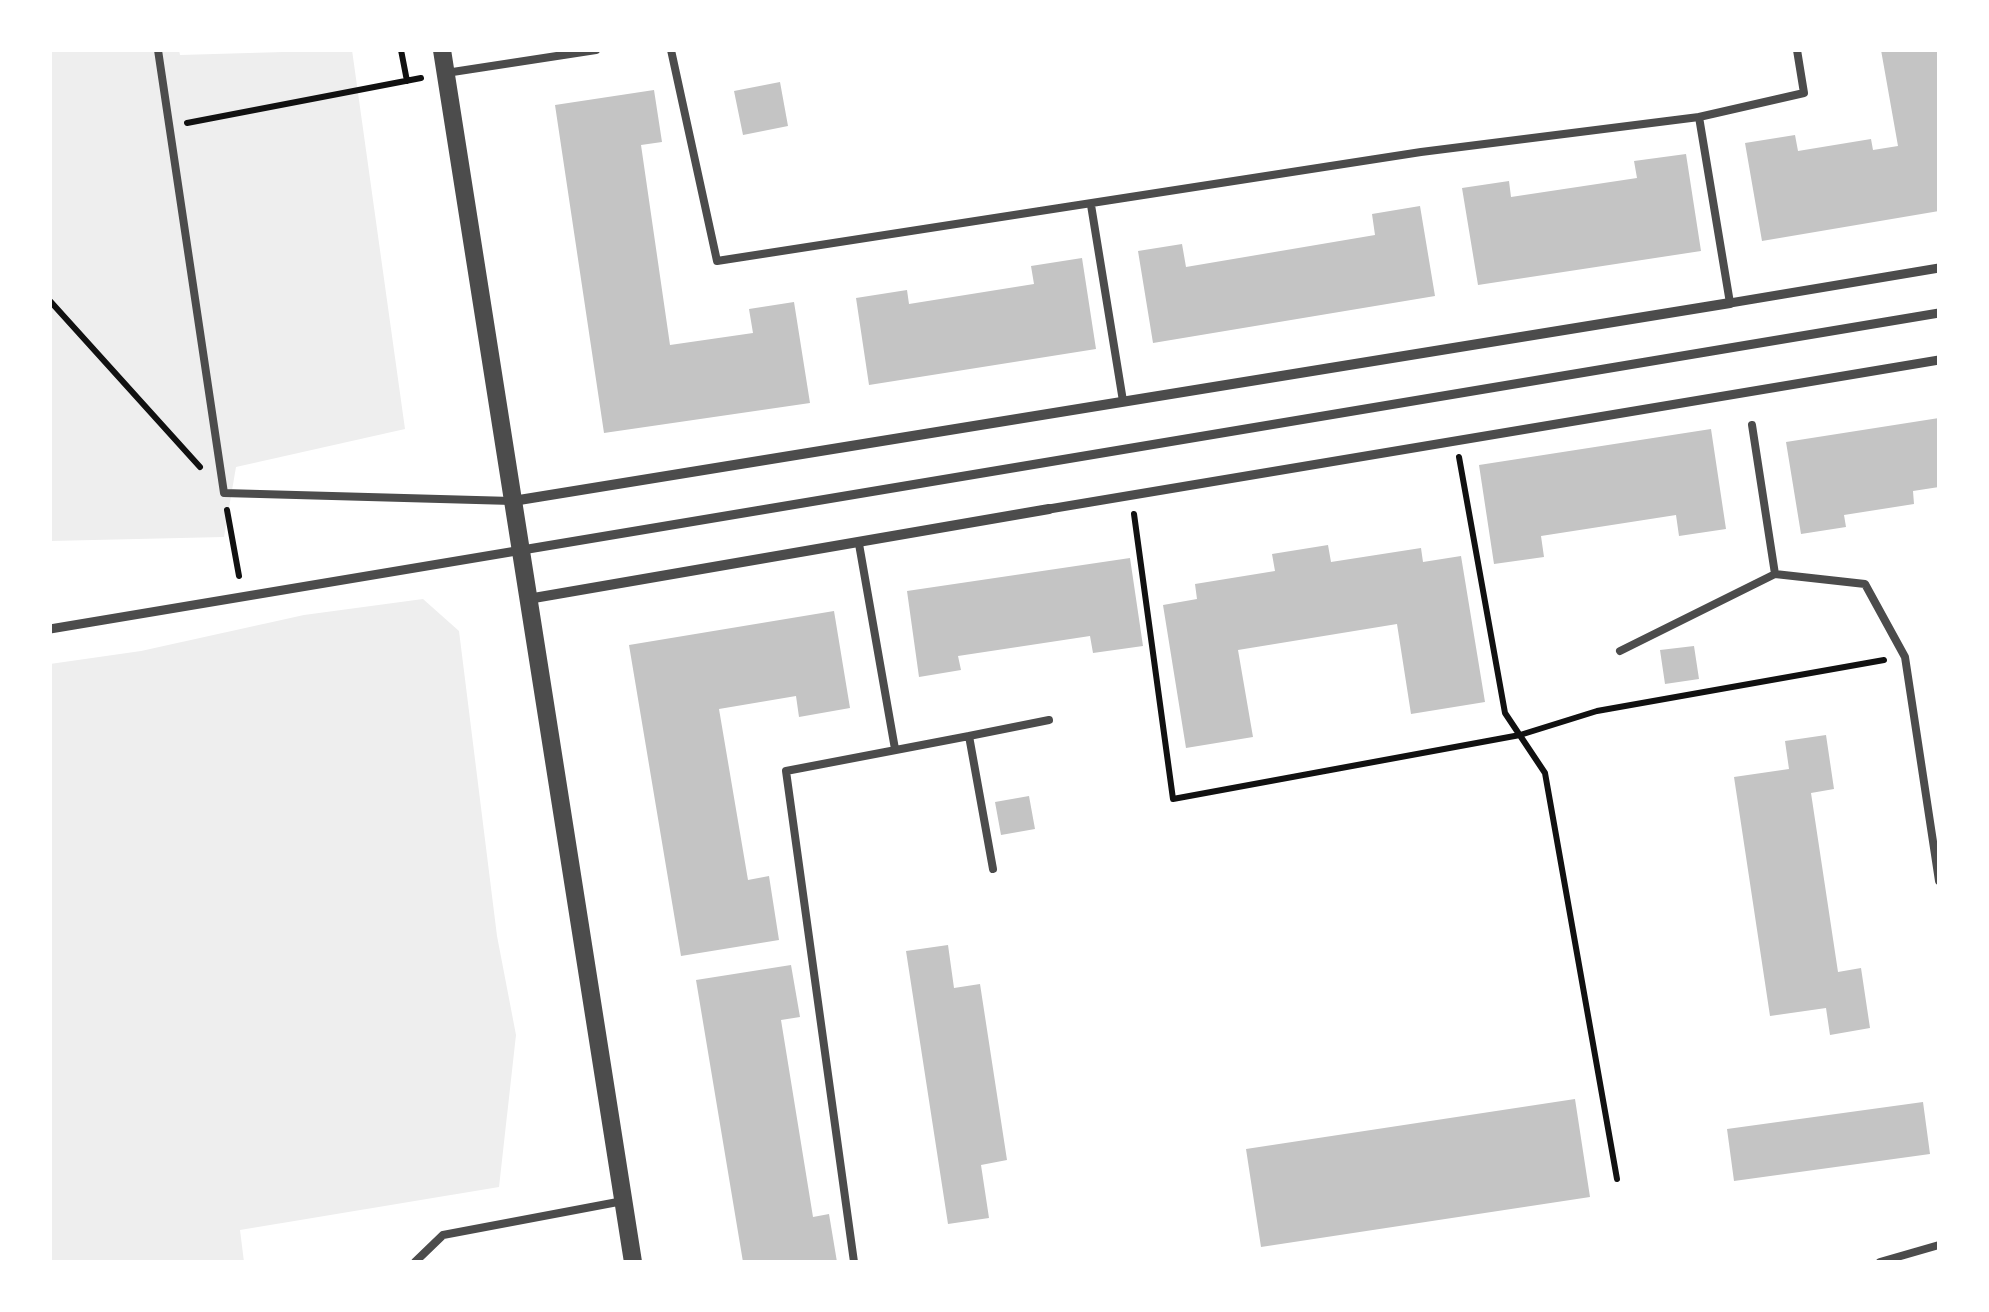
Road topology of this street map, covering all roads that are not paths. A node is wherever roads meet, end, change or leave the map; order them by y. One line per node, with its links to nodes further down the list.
1 (158, 50): 15 (lane)
2 (442, 50): 6 (street)
3 (596, 50): 6 (lane)
4 (671, 50): 8 (lane)
5 (1798, 50): 7 (lane)
6 (446, 73): 15 (street)
7 (1699, 117): 8 (lane); 10 (lane)
8 (1090, 205): 13 (lane)
9 (1939, 268): 10 (street)
10 (1730, 303): 13 (street)
11 (1939, 312): 18 (street)
12 (1939, 360): 16 (street)
13 (1123, 401): 15 (street)
14 (1752, 425): 19 (lane)
15 (513, 501): 18 (street)
16 (1049, 509): 17 (street)
17 (859, 544): 20 (street); 25 (lane)
18 (520, 550): 20 (street); 21 (street)
19 (1775, 574): 22 (lane); 27 (lane)
20 (528, 599): 28 (street)
21 (50, 628)
22 (1620, 651)
23 (1048, 720): 24 (lane)
24 (968, 736): 25 (lane); 26 (lane)
25 (895, 749): 33 (lane)
26 (993, 869)
27 (1939, 881)
28 (623, 1201): 31 (lane); 32 (street)
29 (1939, 1246): 30 (lane)
30 (1906, 1260): 34 (lane)
31 (415, 1262)
32 (632, 1262)
33 (854, 1262)
34 (1880, 1262)

